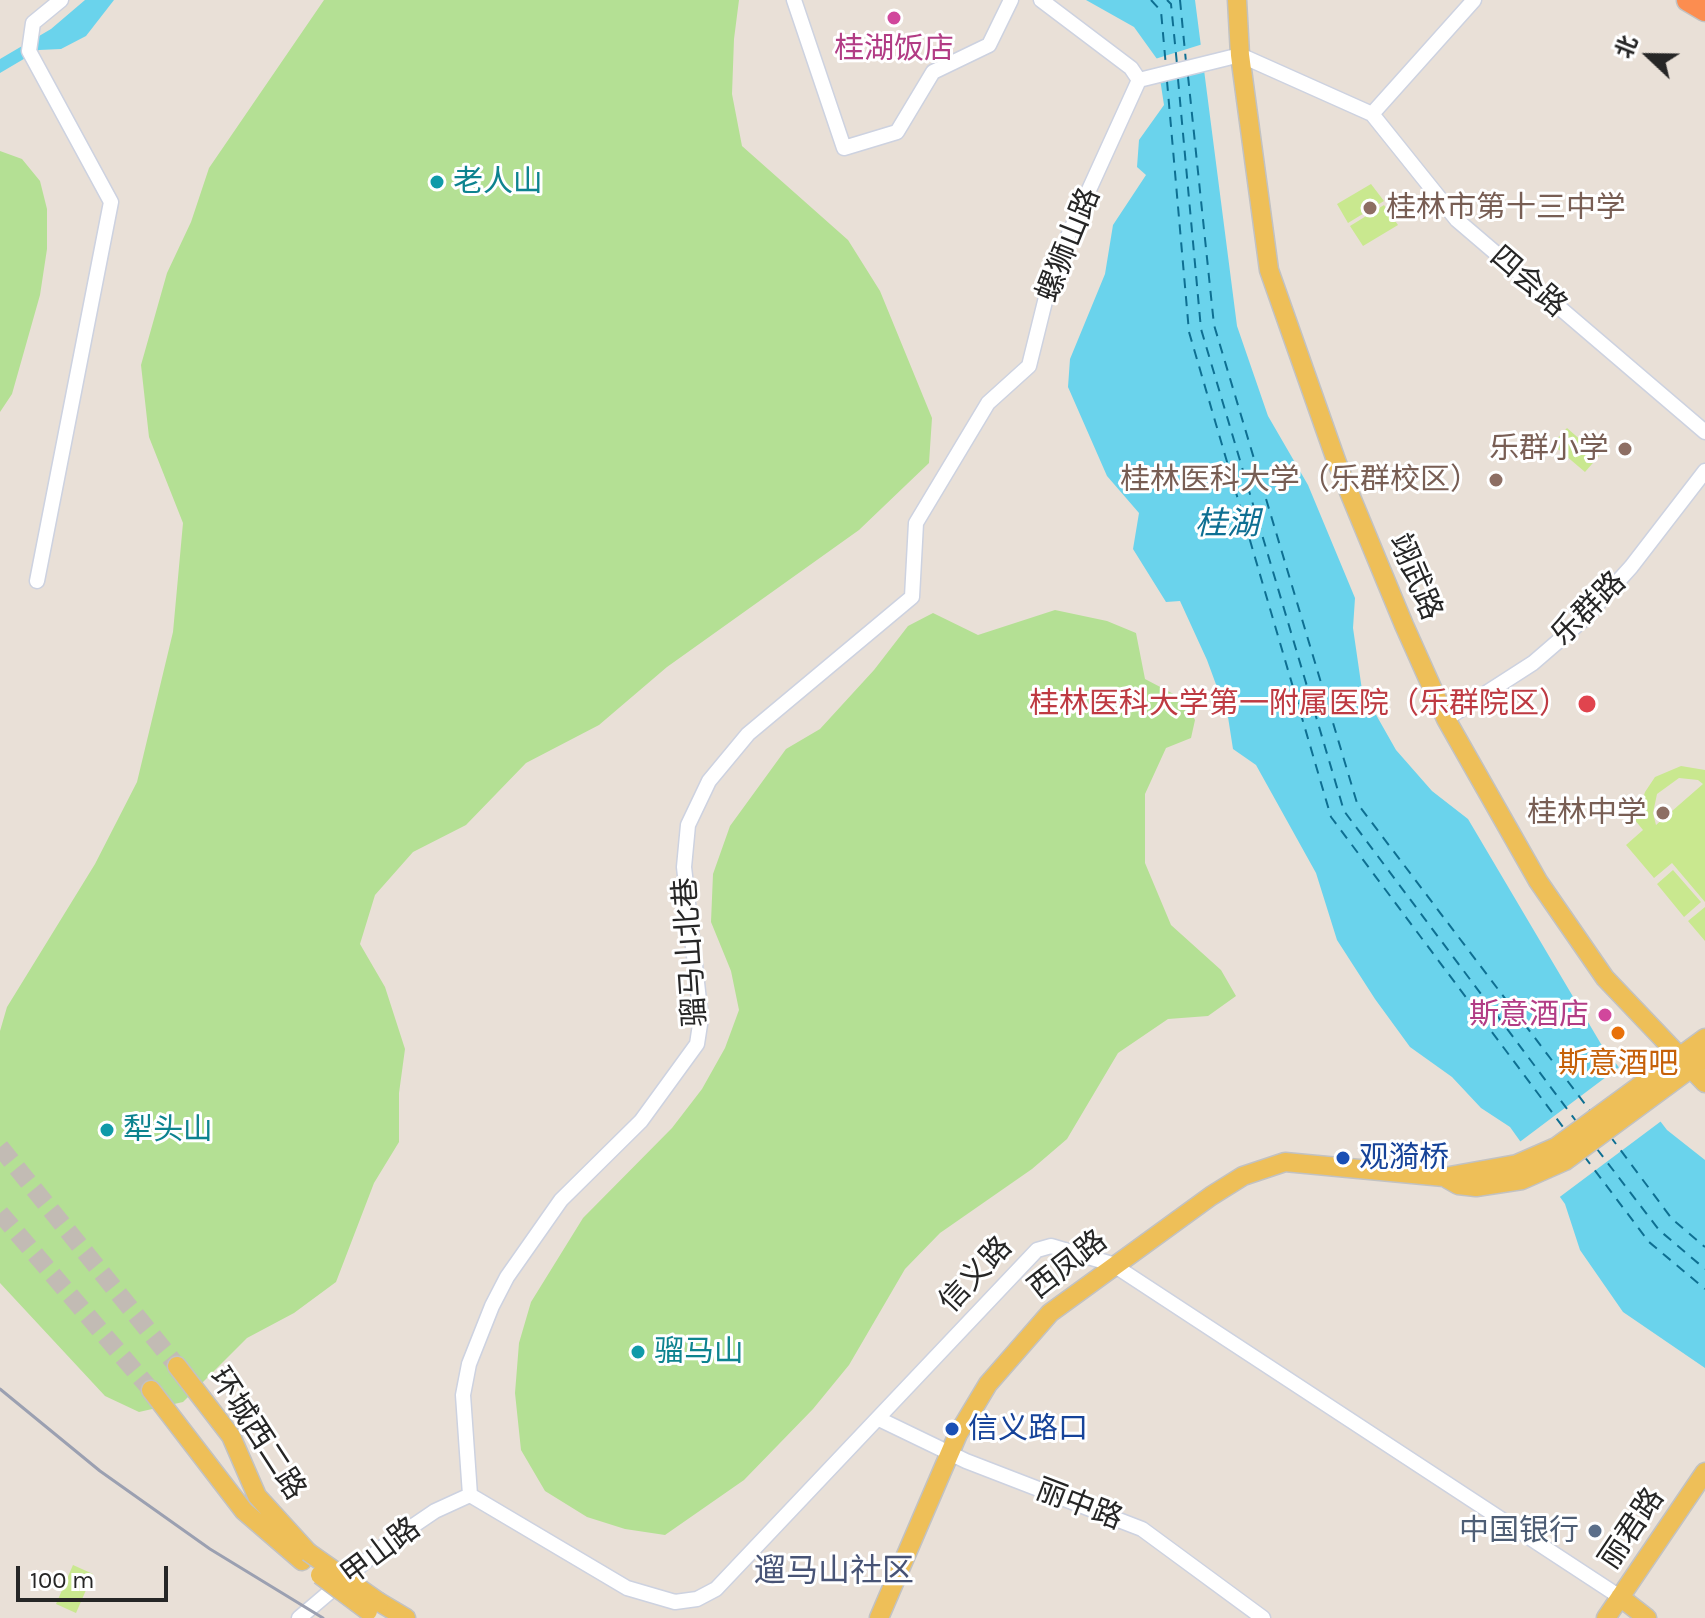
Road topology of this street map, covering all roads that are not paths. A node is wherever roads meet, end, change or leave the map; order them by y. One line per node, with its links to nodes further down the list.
1 (61, 0): 15 (street)
2 (794, 0): 3 (street)
3 (1011, 0)
4 (1041, 0): 10 (street)
5 (1237, 0): 9 (main road, 翊武路)
6 (1474, 0): 11 (street)
7 (1688, 0): 8 (highway)
8 (1705, 10)
9 (1240, 55): 10 (street); 11 (street, 四会路); 16 (main road, 翊武路)
10 (1139, 80): 14 (street, 螺狮山路)
11 (1372, 114): 12 (street, 四会路)
12 (1705, 432)
13 (1705, 471): 16 (street, 乐群路)
14 (916, 523): 27 (street, 骝马山北巷)
15 (37, 581)
16 (1446, 719): 18 (main road, 翊武路)
17 (1705, 1038): 18 (main road, 西凤路)
18 (1695, 1062): 19 (main road, 翊武路); 20 (main road, 西凤路)
19 (1705, 1083)
20 (1112, 1264): 23 (street, 信义路); 24 (main road, 西凤路); 29 (street, 信义路)
21 (177, 1366): 28 (main road, 环城西二路)
22 (151, 1390): 28 (main road, 环城西二路)
23 (879, 1419): 24 (street, 丽中路); 27 (street, 信义路)
24 (950, 1454): 33 (main road, 西凤路); 34 (street, 丽中路)
25 (1705, 1472): 29 (main road, 丽君路)
26 (1705, 1488): 29 (main road, 丽君路)
27 (470, 1495): 31 (street, 甲山路)
28 (305, 1556): 30 (main road, 环城西二路, bridge)
29 (1624, 1606): 35 (main road, 丽君路); 36 (main road, 信义路)
30 (377, 1610): 32 (main road, 环城西二路)
31 (299, 1618)
32 (406, 1618)
33 (879, 1618)
34 (1263, 1618)
35 (1606, 1618)
36 (1647, 1618)

